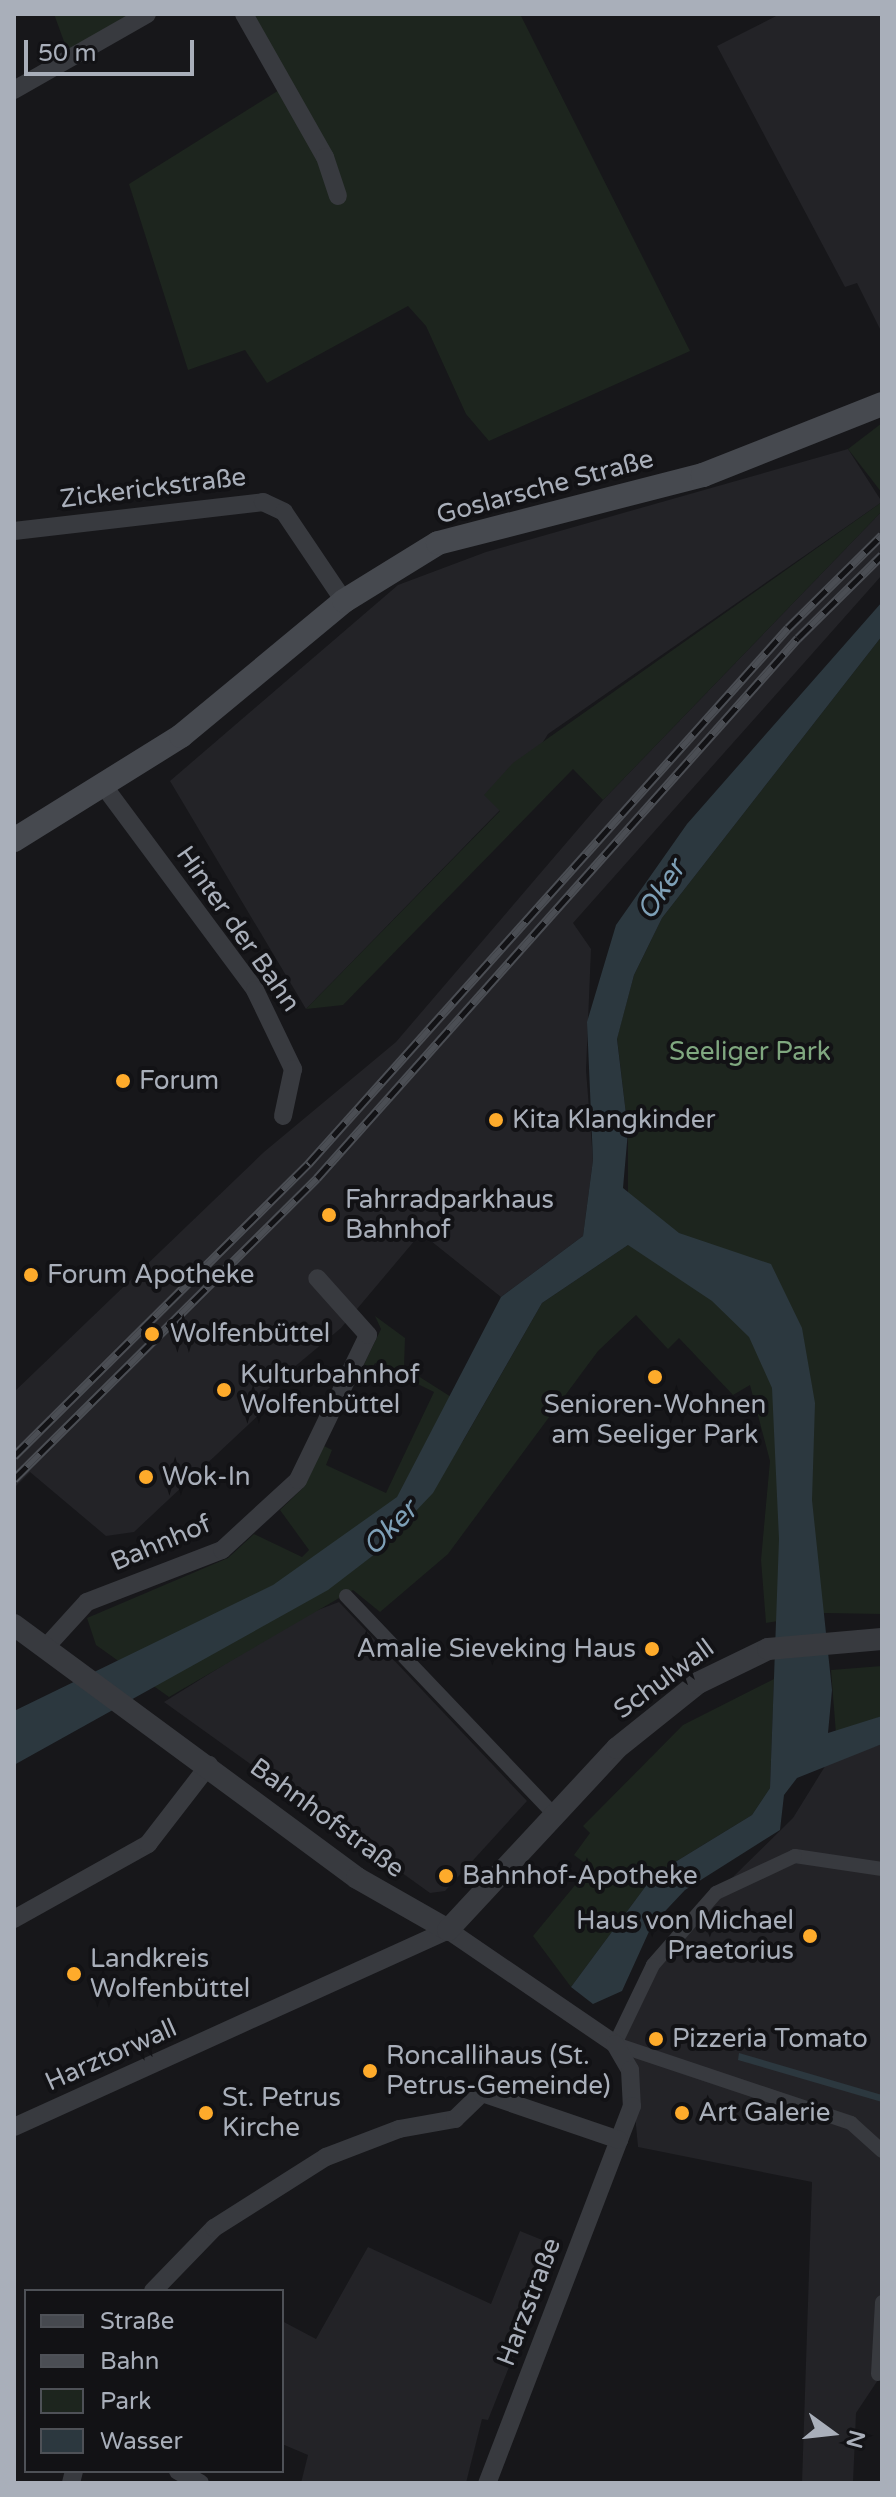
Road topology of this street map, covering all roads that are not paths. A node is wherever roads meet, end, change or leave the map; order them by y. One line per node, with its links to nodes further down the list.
1 (147, 14): 3 (street)
2 (244, 14): 4 (street)
3 (14, 90)
4 (338, 196)
5 (882, 404): 7 (main road, Goslarsche Straße)
6 (14, 531): 7 (street, Zickerickstraße)
7 (344, 601): 8 (main road, Goslarsche Straße)
8 (103, 785): 9 (main road, Goslarsche Straße); 10 (street, Hinter der Bahn)
9 (14, 840)
10 (283, 1116)
11 (317, 1278): 15 (street, Bahnhof)
12 (346, 1596): 17 (street)
13 (14, 1625): 15 (street, Bahnhofstraße)
14 (882, 1639): 17 (street, Schulwall)
15 (46, 1647): 16 (street, Bahnhofstraße)
16 (209, 1765): 19 (street); 20 (street, Bahnhofstraße)
17 (553, 1813): 20 (street, Schulwall)
18 (882, 1869): 21 (street)
19 (14, 1919)
20 (448, 1930): 21 (street, Bahnhofstraße); 22 (street, Harztorwall)
21 (615, 2044): 23 (street, Harzstraße); 24 (street)
22 (14, 2127)
23 (619, 2140): 25 (street); 30 (street, Harzstraße)
24 (882, 2151)
25 (155, 2289)
26 (882, 2302): 27 (street)
27 (878, 2374)
28 (182, 2473): 29 (street)
29 (200, 2483)
30 (487, 2483)

